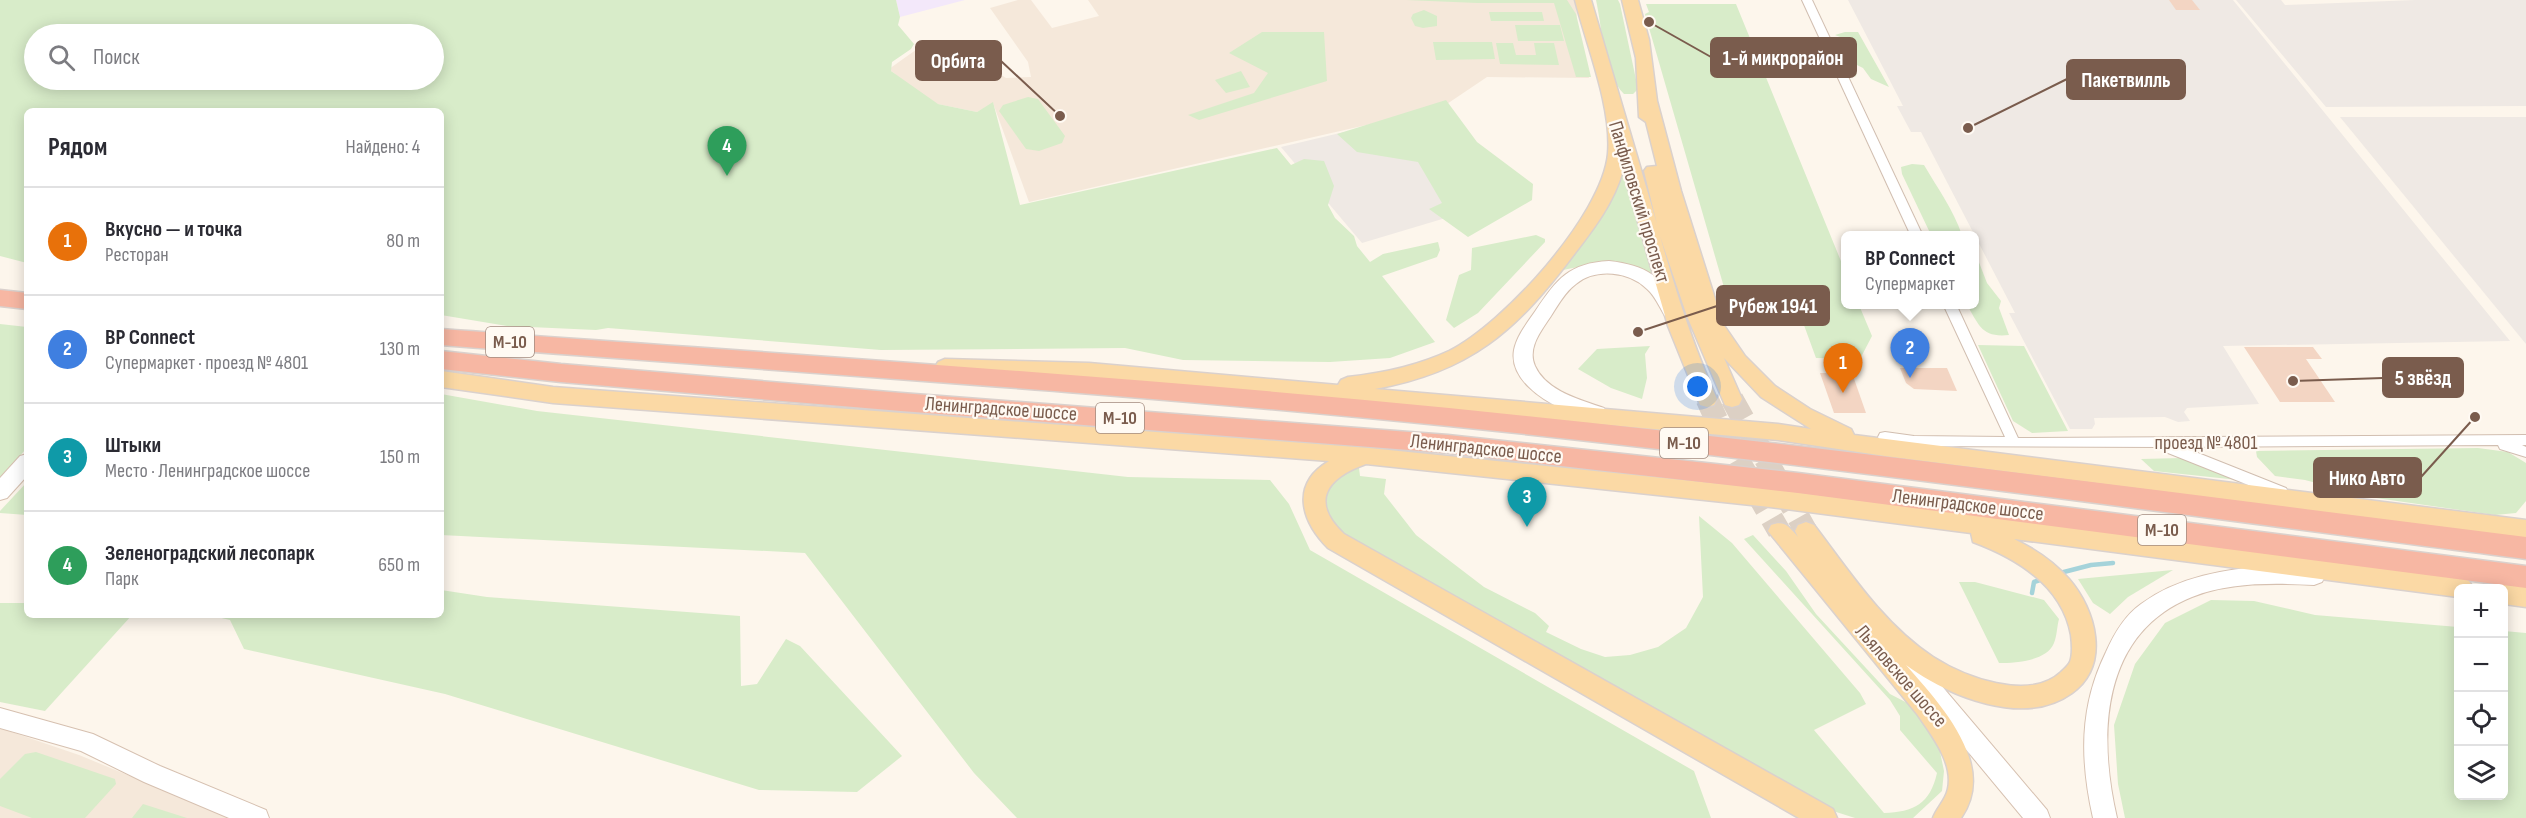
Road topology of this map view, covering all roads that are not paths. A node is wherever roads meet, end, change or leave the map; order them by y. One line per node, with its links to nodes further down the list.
1 (1583, 0): 5 (main road, Панфиловский проспект)
2 (1807, 0): 6 (street)
3 (1630, 1): 4 (main road, Панфиловский проспект)
4 (1650, 104): 19 (main road, Панфиловский проспект); 23 (main road)
5 (1616, 123): 12 (main road, Панфиловский проспект); 17 (main road)
6 (1915, 231)
7 (0, 298): 8 (highway)
8 (24, 301)
9 (1951, 309): 25 (street)
10 (0, 312): 11 (highway)
11 (24, 315)
12 (1672, 315): 18 (main road, Панфиловский проспект); 20 (street)
13 (444, 337): 15 (highway, Ленинградское шоссе / М-10)
14 (444, 360): 38 (highway, Ленинградское шоссе / М-10)
15 (840, 366): 17 (main road, Ленинградское шоссе / М-10); 37 (highway, Ленинградское шоссе / М-10)
16 (444, 379): 28 (main road, Ленинградское шоссе)
17 (1308, 389): 20 (main road, Ленинградское шоссе / М-10)
18 (1707, 399)
19 (1732, 399)
20 (1623, 418): 23 (main road, Ленинградское шоссе / М-10)
21 (2526, 440): 22 (street, проезд № 4801)
22 (2479, 441): 24 (street, проезд № 4801); 27 (street)
23 (1885, 442): 25 (street, проезд № 4801); 32 (main road, Ленинградское шоссе / М-10)
24 (2244, 442): 26 (street, проезд № 4801); 30 (street)
25 (2014, 443): 26 (street, проезд № 4801)
26 (2154, 443): 30 (street)
27 (2526, 452)
28 (1369, 456): 33 (main road, Ленинградское шоссе); 47 (main road)
29 (24, 465): 31 (street)
30 (2239, 476): 32 (street)
31 (0, 492)
32 (2306, 500): 34 (main road, Ленинградское шоссе / М-10)
33 (1922, 519): 39 (main road, Ленинградское шоссе); 43 (main road)
34 (2519, 525)
35 (1779, 531): 44 (main road, Льяловское шоссе)
36 (1806, 531): 43 (main road, Льяловское шоссе)
37 (2526, 548)
38 (2526, 577)
39 (2413, 582): 40 (main road, Ленинградское шоссе); 51 (street)
40 (2454, 587)
41 (2508, 595): 42 (main road)
42 (2526, 597)
43 (1875, 623): 50 (street, Льяловское шоссе)
44 (1926, 706): 48 (main road); 49 (street, Льяловское шоссе)
45 (0, 718): 46 (street)
46 (257, 818)
47 (1824, 818)
48 (1946, 818)
49 (2028, 818)
50 (2038, 818)
51 (2105, 818)

